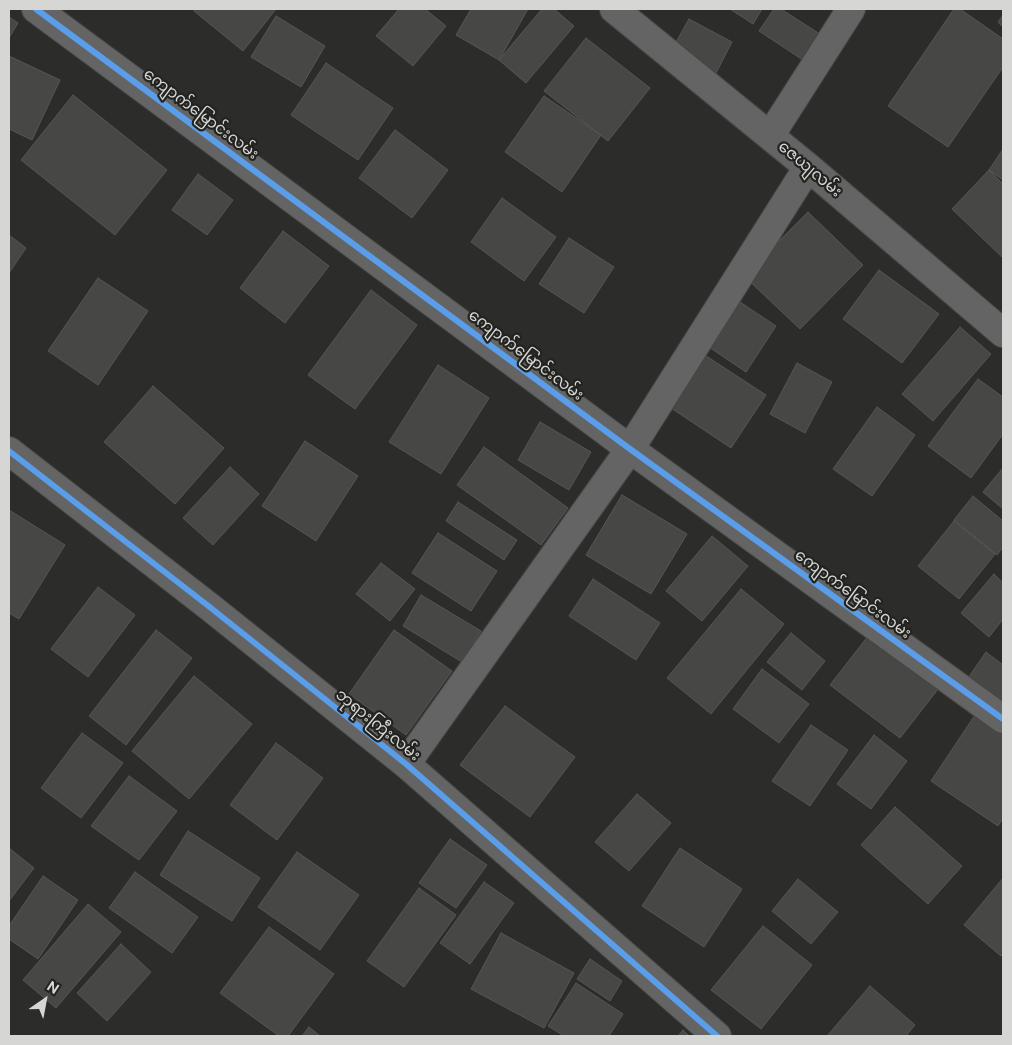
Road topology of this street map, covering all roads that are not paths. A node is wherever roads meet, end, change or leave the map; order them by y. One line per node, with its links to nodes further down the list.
1 (36, 9): 7 (street, ကျောက်မြောင်းလမ်း)
2 (614, 9): 4 (street, ဇေယျလမ်း)
3 (852, 9): 4 (street)
4 (770, 136): 5 (street, ဇေယျလမ်း)
5 (808, 167): 6 (street, ဇေယျလမ်း); 7 (street)
6 (1003, 334)
7 (630, 449): 9 (street, ကျောက်မြောင်းလမ်း); 10 (street)
8 (9, 451): 10 (street, ဘုရားကြီးလမ်း)
9 (1003, 719)
10 (406, 764): 11 (street, ဘုရားကြီးလမ်း)
11 (717, 1036)

